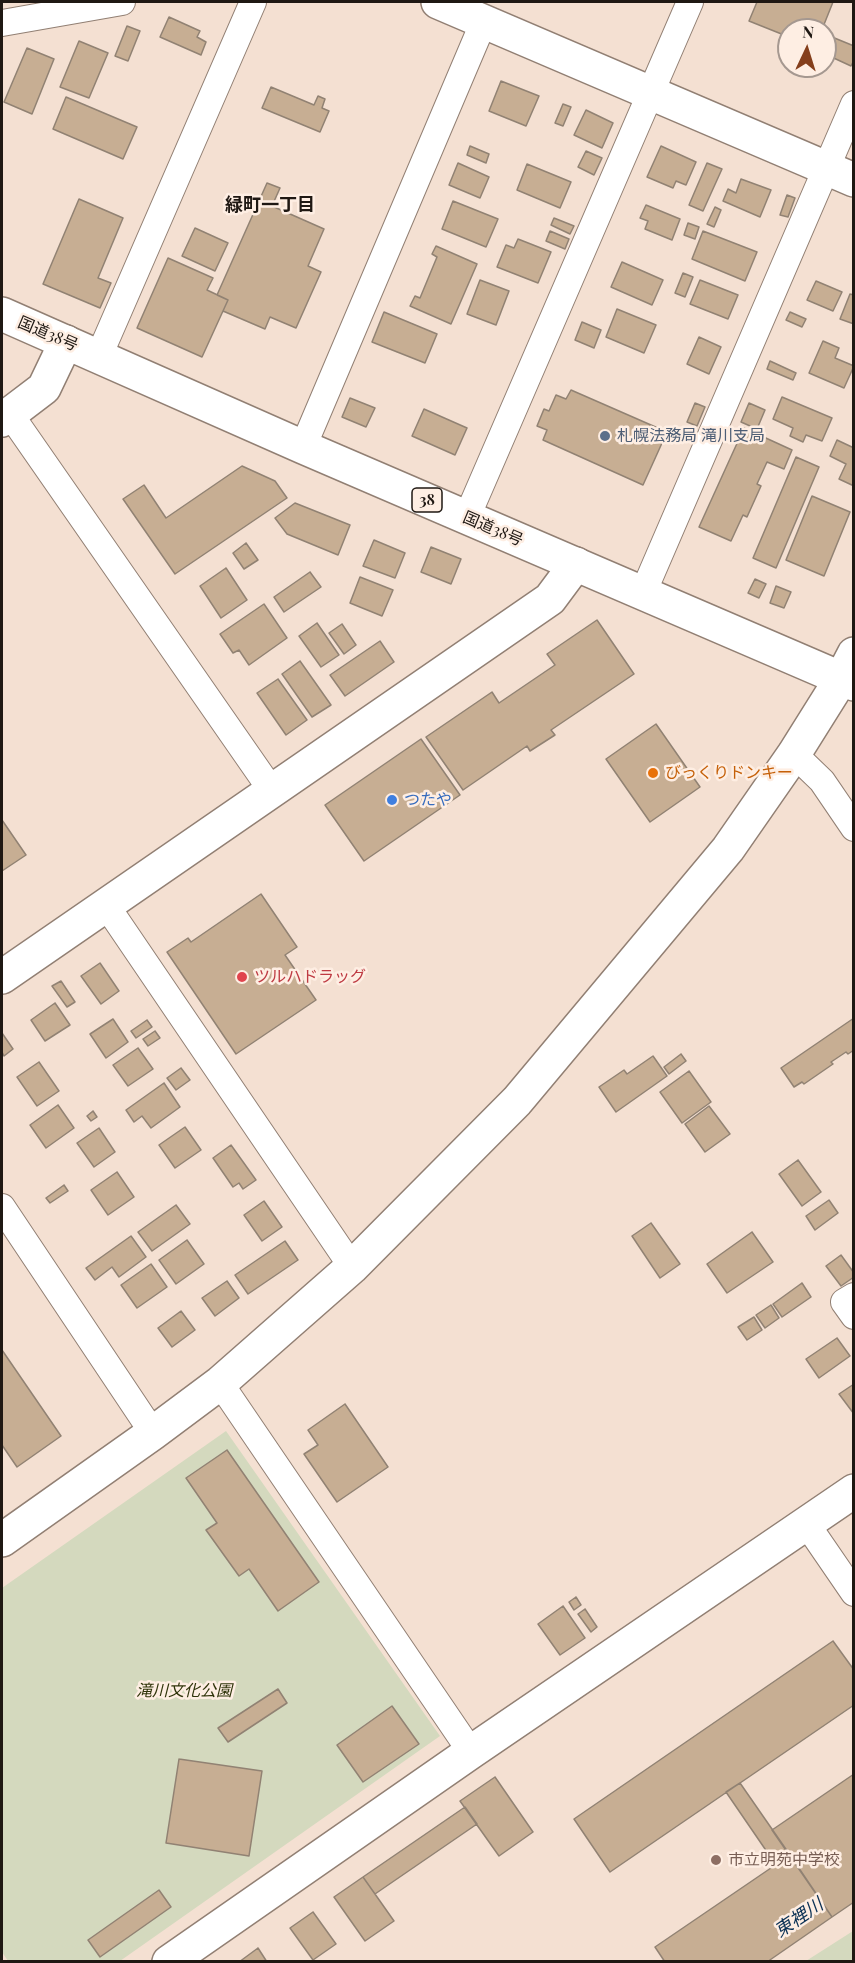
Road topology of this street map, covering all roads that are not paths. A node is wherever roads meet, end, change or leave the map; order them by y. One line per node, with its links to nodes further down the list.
1 (122, 2): 6 (street)
2 (253, 2): 12 (street)
3 (438, 2): 5 (main road)
4 (690, 2): 7 (street)
5 (478, 12): 7 (main road); 14 (street)
6 (2, 23)
7 (650, 93): 9 (main road); 15 (street)
8 (854, 104): 9 (street)
9 (839, 174): 17 (street)
10 (2, 314): 11 (main road, 国道38号 / 38)
11 (66, 342): 12 (main road, 国道38号 / 38); 13 (main road)
12 (99, 356): 14 (main road, 国道38号 / 38)
13 (6, 417): 20 (street)
14 (303, 447): 15 (main road, 国道38号 / 38)
15 (467, 517): 16 (main road, 国道38号 / 38)
16 (576, 564): 17 (main road, 国道38号 / 38); 20 (main road)
17 (643, 593): 18 (main road, 国道38号 / 38)
18 (849, 673): 19 (main road)
19 (794, 754): 21 (street); 25 (main road)
20 (272, 791): 22 (main road)
21 (854, 828)
22 (106, 905): 23 (main road); 25 (street)
23 (2, 977)
24 (2, 1207): 29 (street)
25 (351, 1267): 28 (main road)
26 (854, 1296): 27 (street)
27 (854, 1316)
28 (220, 1383): 29 (main road); 34 (street)
29 (153, 1433): 32 (main road)
30 (854, 1491): 31 (main road)
31 (806, 1523): 33 (street); 34 (main road)
32 (2, 1540)
33 (854, 1593)
34 (471, 1752): 35 (main road)
35 (169, 1962)

